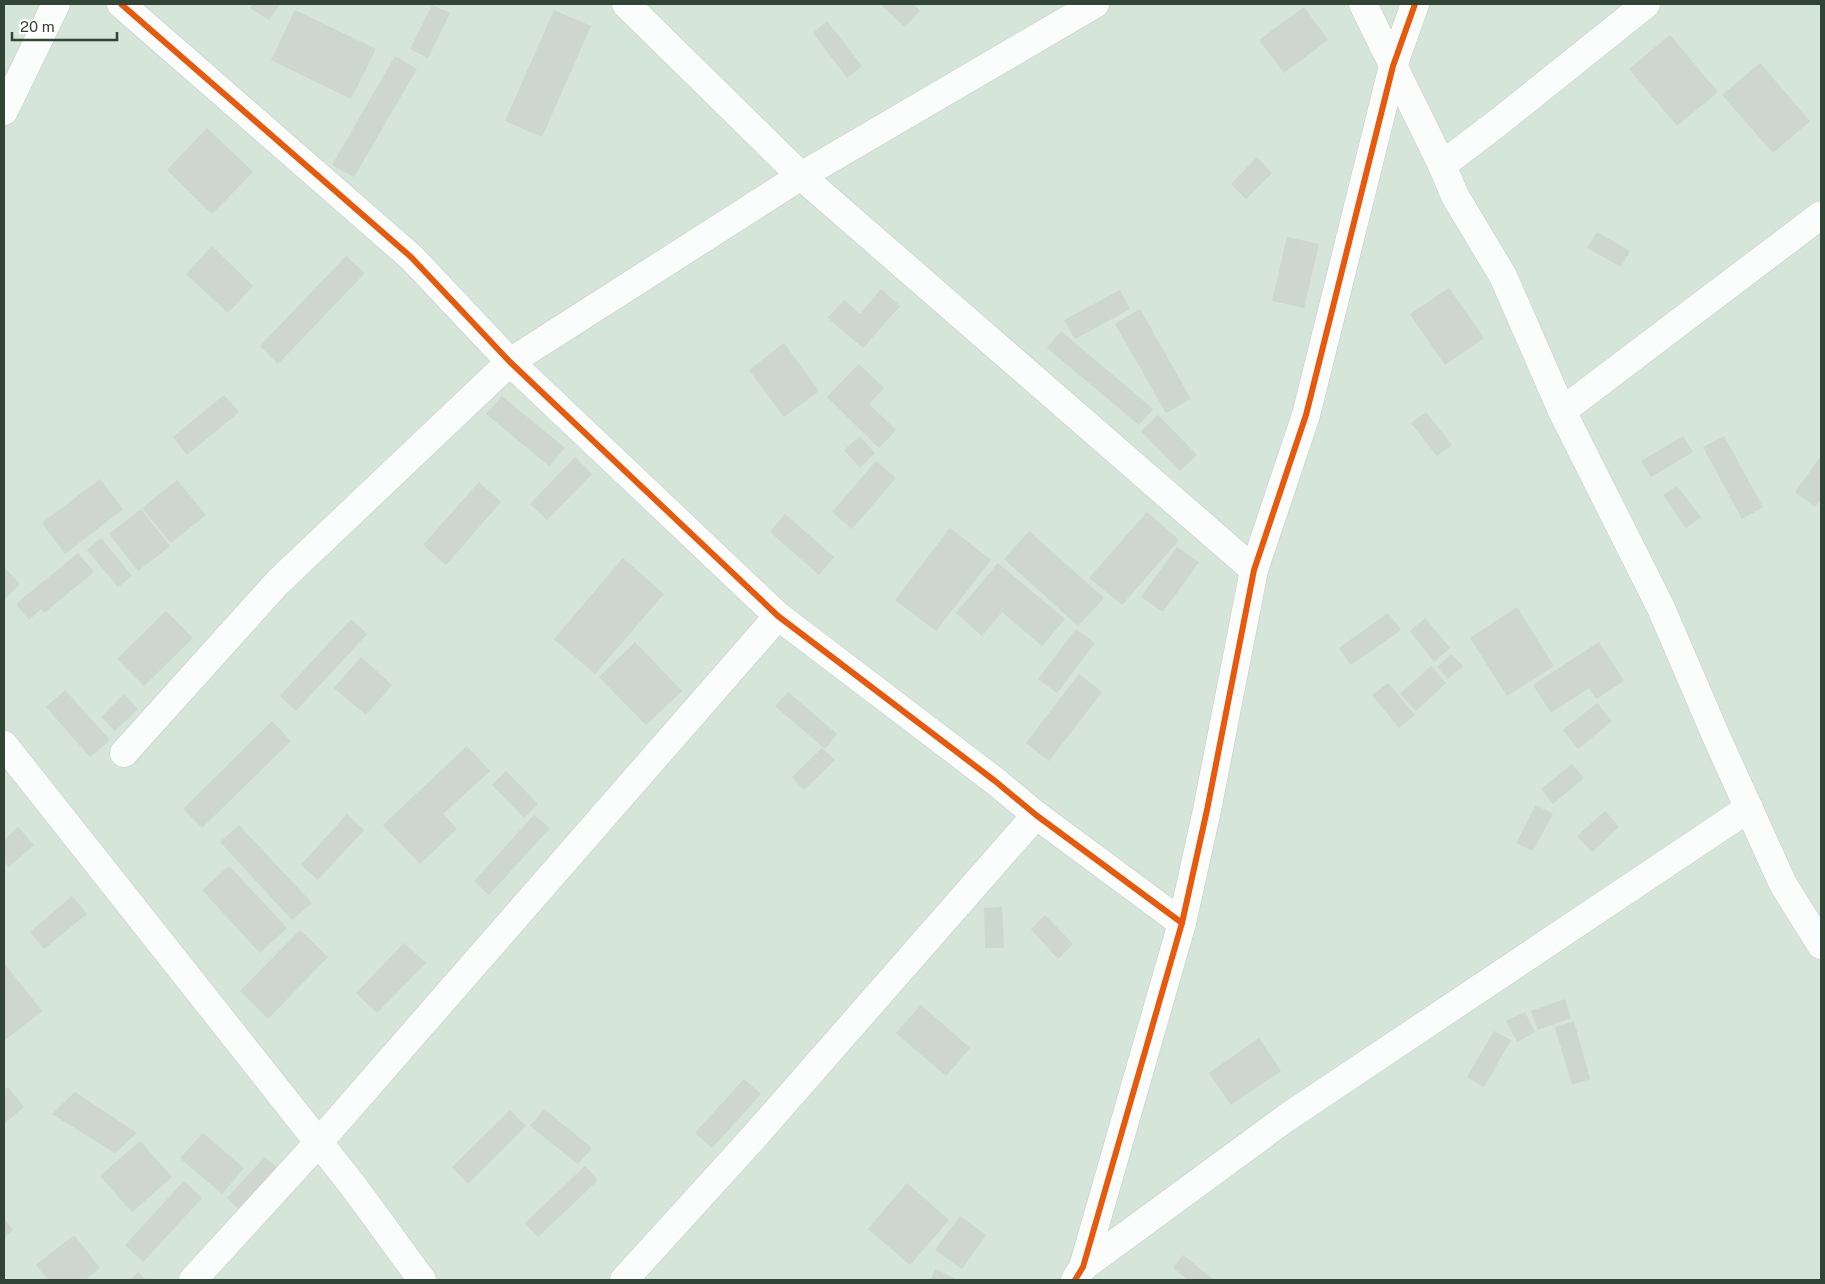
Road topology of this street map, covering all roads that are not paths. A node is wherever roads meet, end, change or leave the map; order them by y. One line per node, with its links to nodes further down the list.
1 (56, 4): 9 (street)
2 (121, 4): 13 (street)
3 (626, 4): 11 (street)
4 (1095, 4): 11 (street)
5 (1363, 4): 8 (street)
6 (1415, 4): 8 (street)
7 (1646, 4): 10 (street)
8 (1392, 66): 10 (street); 15 (street)
9 (4, 110)
10 (1442, 165): 14 (street)
11 (801, 176): 13 (street); 15 (street)
12 (1821, 215): 14 (street)
13 (510, 362): 16 (street); 18 (street)
14 (1562, 411): 19 (street)
15 (1254, 570): 21 (street)
16 (778, 616): 20 (street); 23 (street)
17 (4, 745): 23 (street)
18 (124, 754)
19 (1749, 808): 22 (street); 24 (street)
20 (1036, 815): 21 (street); 27 (street)
21 (1182, 923): 24 (street)
22 (1821, 945)
23 (319, 1142): 25 (street); 26 (street)
24 (1079, 1274)
25 (193, 1280)
26 (422, 1280)
27 (624, 1280)

